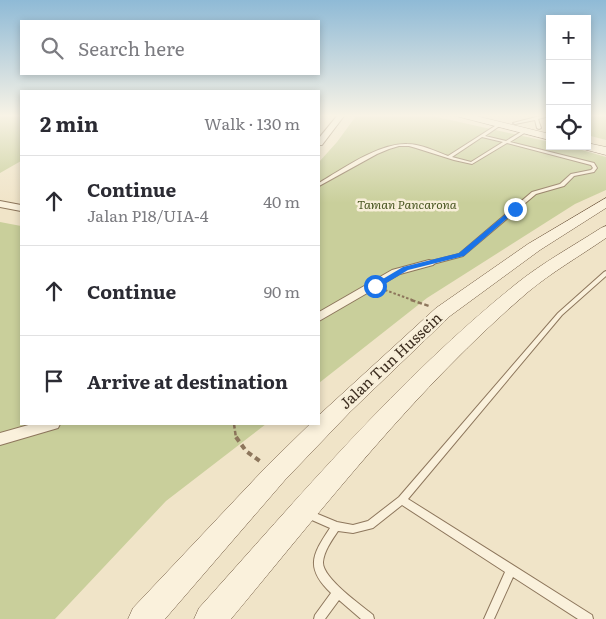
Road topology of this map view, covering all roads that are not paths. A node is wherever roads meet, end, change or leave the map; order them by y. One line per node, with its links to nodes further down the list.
1 (468, 145): 6 (lane)
2 (502, 145): 6 (lane)
3 (518, 145): 12 (lane)
4 (591, 147): 5 (main road)
5 (606, 151)
6 (449, 157): 7 (lane)
7 (320, 184)
8 (606, 202): 22 (main road, Jalan Tun Hussein)
9 (0, 204): 10 (street)
10 (20, 208)
11 (606, 230): 18 (main road)
12 (429, 263): 14 (street)
13 (606, 273): 17 (lane)
14 (320, 316)
15 (49, 425): 16 (street)
16 (0, 439)
17 (402, 500): 19 (lane); 20 (lane)
18 (302, 512): 19 (lane); 23 (main road)
19 (336, 526): 21 (lane)
20 (512, 570): 26 (lane); 27 (lane)
21 (338, 592): 24 (lane); 25 (lane)
22 (144, 619)
23 (210, 619)
24 (320, 619)
25 (369, 619)
26 (489, 619)
27 (588, 619)

